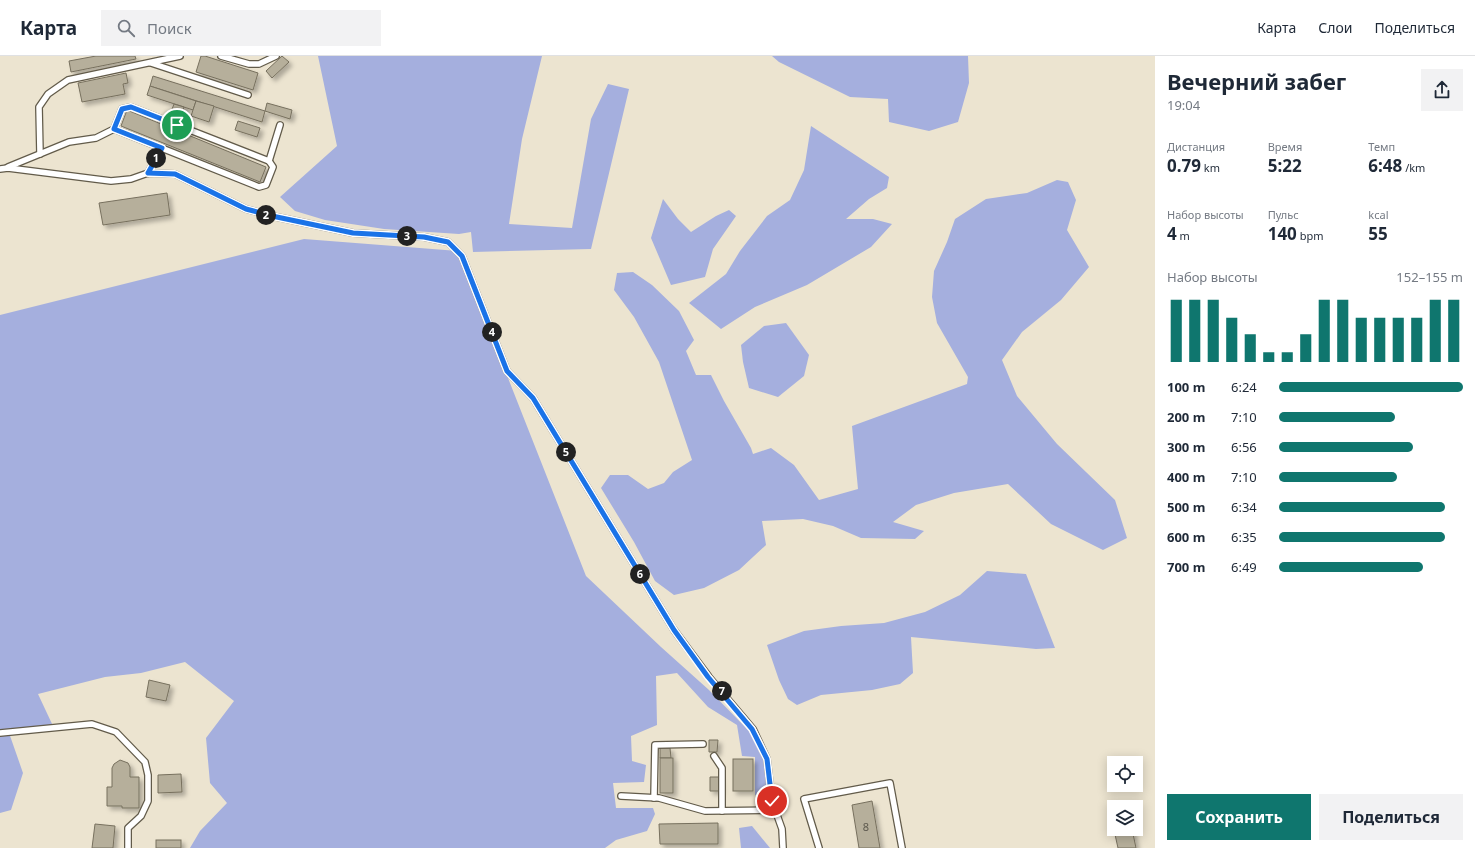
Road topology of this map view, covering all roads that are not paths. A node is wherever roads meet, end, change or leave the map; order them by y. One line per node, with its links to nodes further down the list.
1 (180, 56): 4 (lane)
2 (220, 56): 3 (lane)
3 (276, 56)
4 (150, 63): 5 (lane); 9 (lane)
5 (248, 95)
6 (280, 125): 10 (lane)
7 (114, 129): 8 (lane); 9 (lane); 10 (lane)
8 (162, 148): 10 (lane); 13 (lane)
9 (40, 154): 11 (lane)
10 (269, 161)
11 (8, 168): 12 (lane); 13 (lane)
12 (0, 169)
13 (148, 173): 19 (lane)
14 (0, 733): 21 (lane)
15 (703, 744): 18 (lane)
16 (714, 756): 20 (lane)
17 (620, 796): 18 (lane)
18 (654, 798): 20 (lane)
19 (775, 810): 20 (lane); 22 (lane)
20 (722, 811)
21 (128, 848)
22 (783, 848)
23 (819, 848): 24 (lane)
24 (902, 848)

